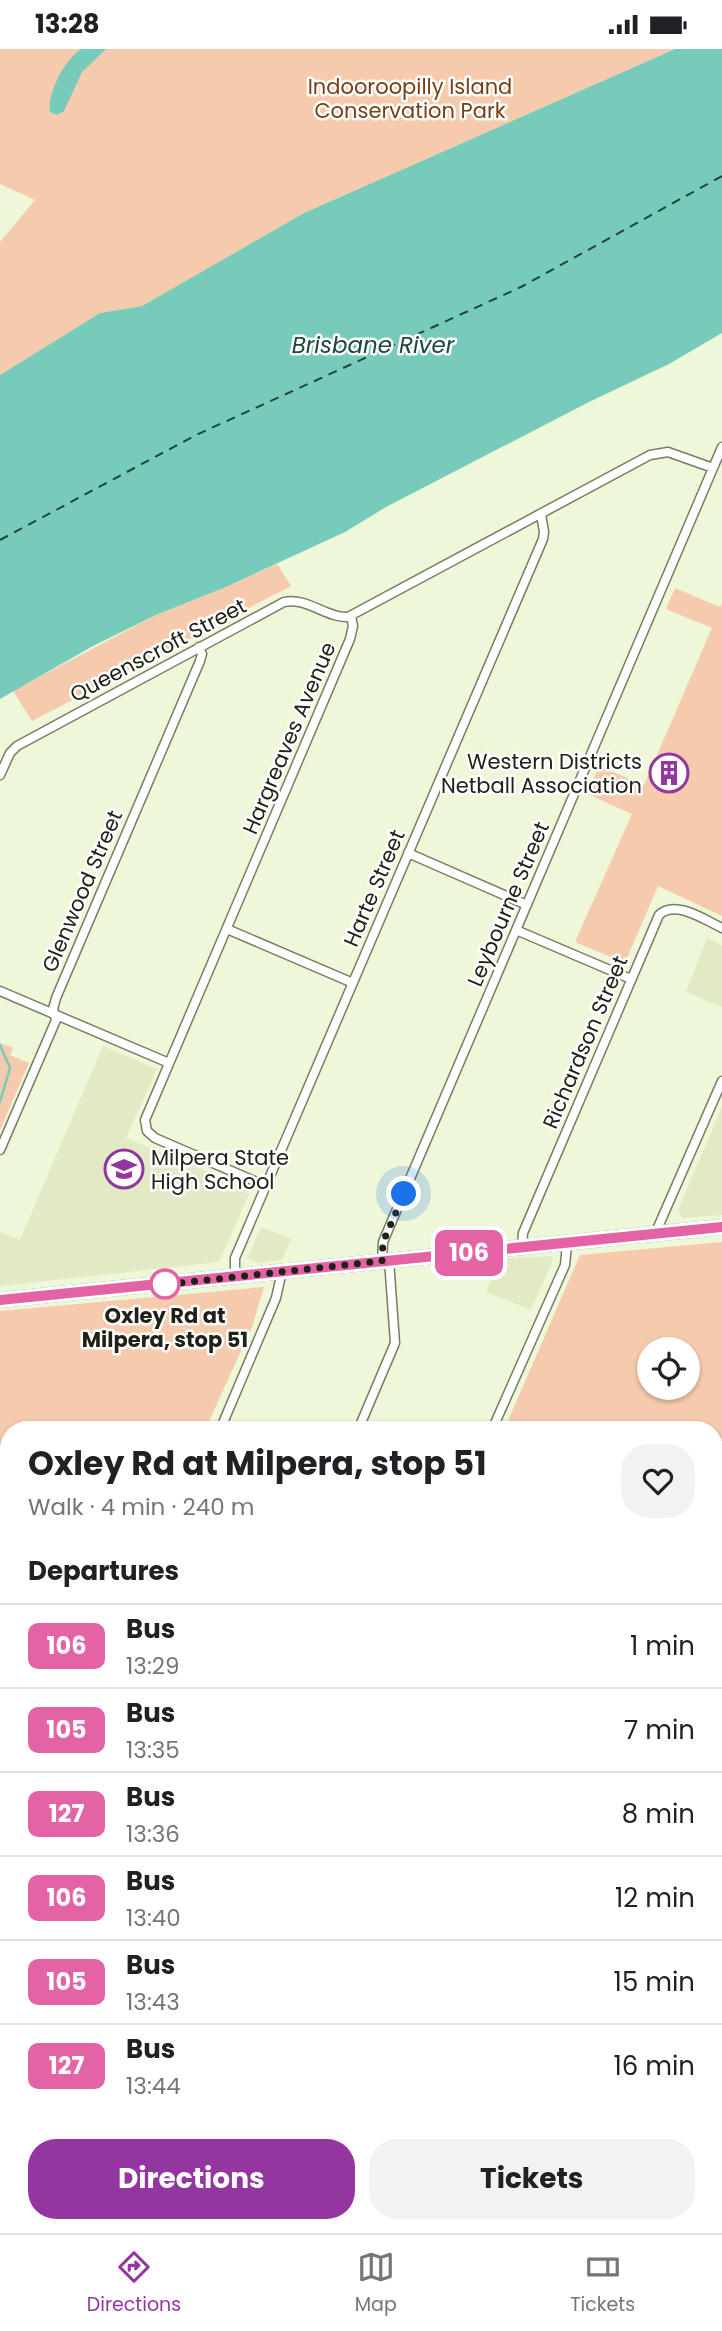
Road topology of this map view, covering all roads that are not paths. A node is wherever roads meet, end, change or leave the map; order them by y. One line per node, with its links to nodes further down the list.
1 (722, 447): 2 (street, Leybourne Street)
2 (713, 468): 3 (street); 8 (street, Leybourne Street)
3 (541, 514): 4 (street); 7 (street, Harte Street)
4 (351, 616): 5 (street, Queenscroft Street); 10 (street, Hargreaves Avenue)
5 (199, 647): 6 (street, Queenscroft Street); 15 (street, Glenwood Street)
6 (0, 775)
7 (408, 853): 8 (street); 13 (street, Harte Street)
8 (527, 905): 11 (street, Leybourne Street)
9 (722, 928): 12 (street, Richardson Street)
10 (227, 929): 13 (street); 16 (street, Hargreaves Avenue)
11 (516, 930): 12 (street); 24 (street, Leybourne Street)
12 (631, 979): 23 (street, Richardson Street)
13 (353, 983): 19 (street, Harte Street)
14 (0, 991): 15 (street)
15 (55, 1014): 16 (street); 18 (street, Glenwood Street)
16 (169, 1063): 19 (street, Hargreaves Avenue)
17 (722, 1081): 21 (street)
18 (0, 1150)
19 (266, 1186): 26 (street, Harte Street)
20 (722, 1227): 21 (main road)
21 (655, 1234): 22 (main road)
22 (568, 1244): 23 (main road); 30 (street)
23 (522, 1248): 24 (main road)
24 (385, 1260): 25 (main road); 29 (street, Leybourne Street)
25 (282, 1271): 26 (main road); 28 (street)
26 (235, 1277): 27 (main road)
27 (0, 1300)
28 (224, 1421)
29 (362, 1421)
30 (496, 1421)

